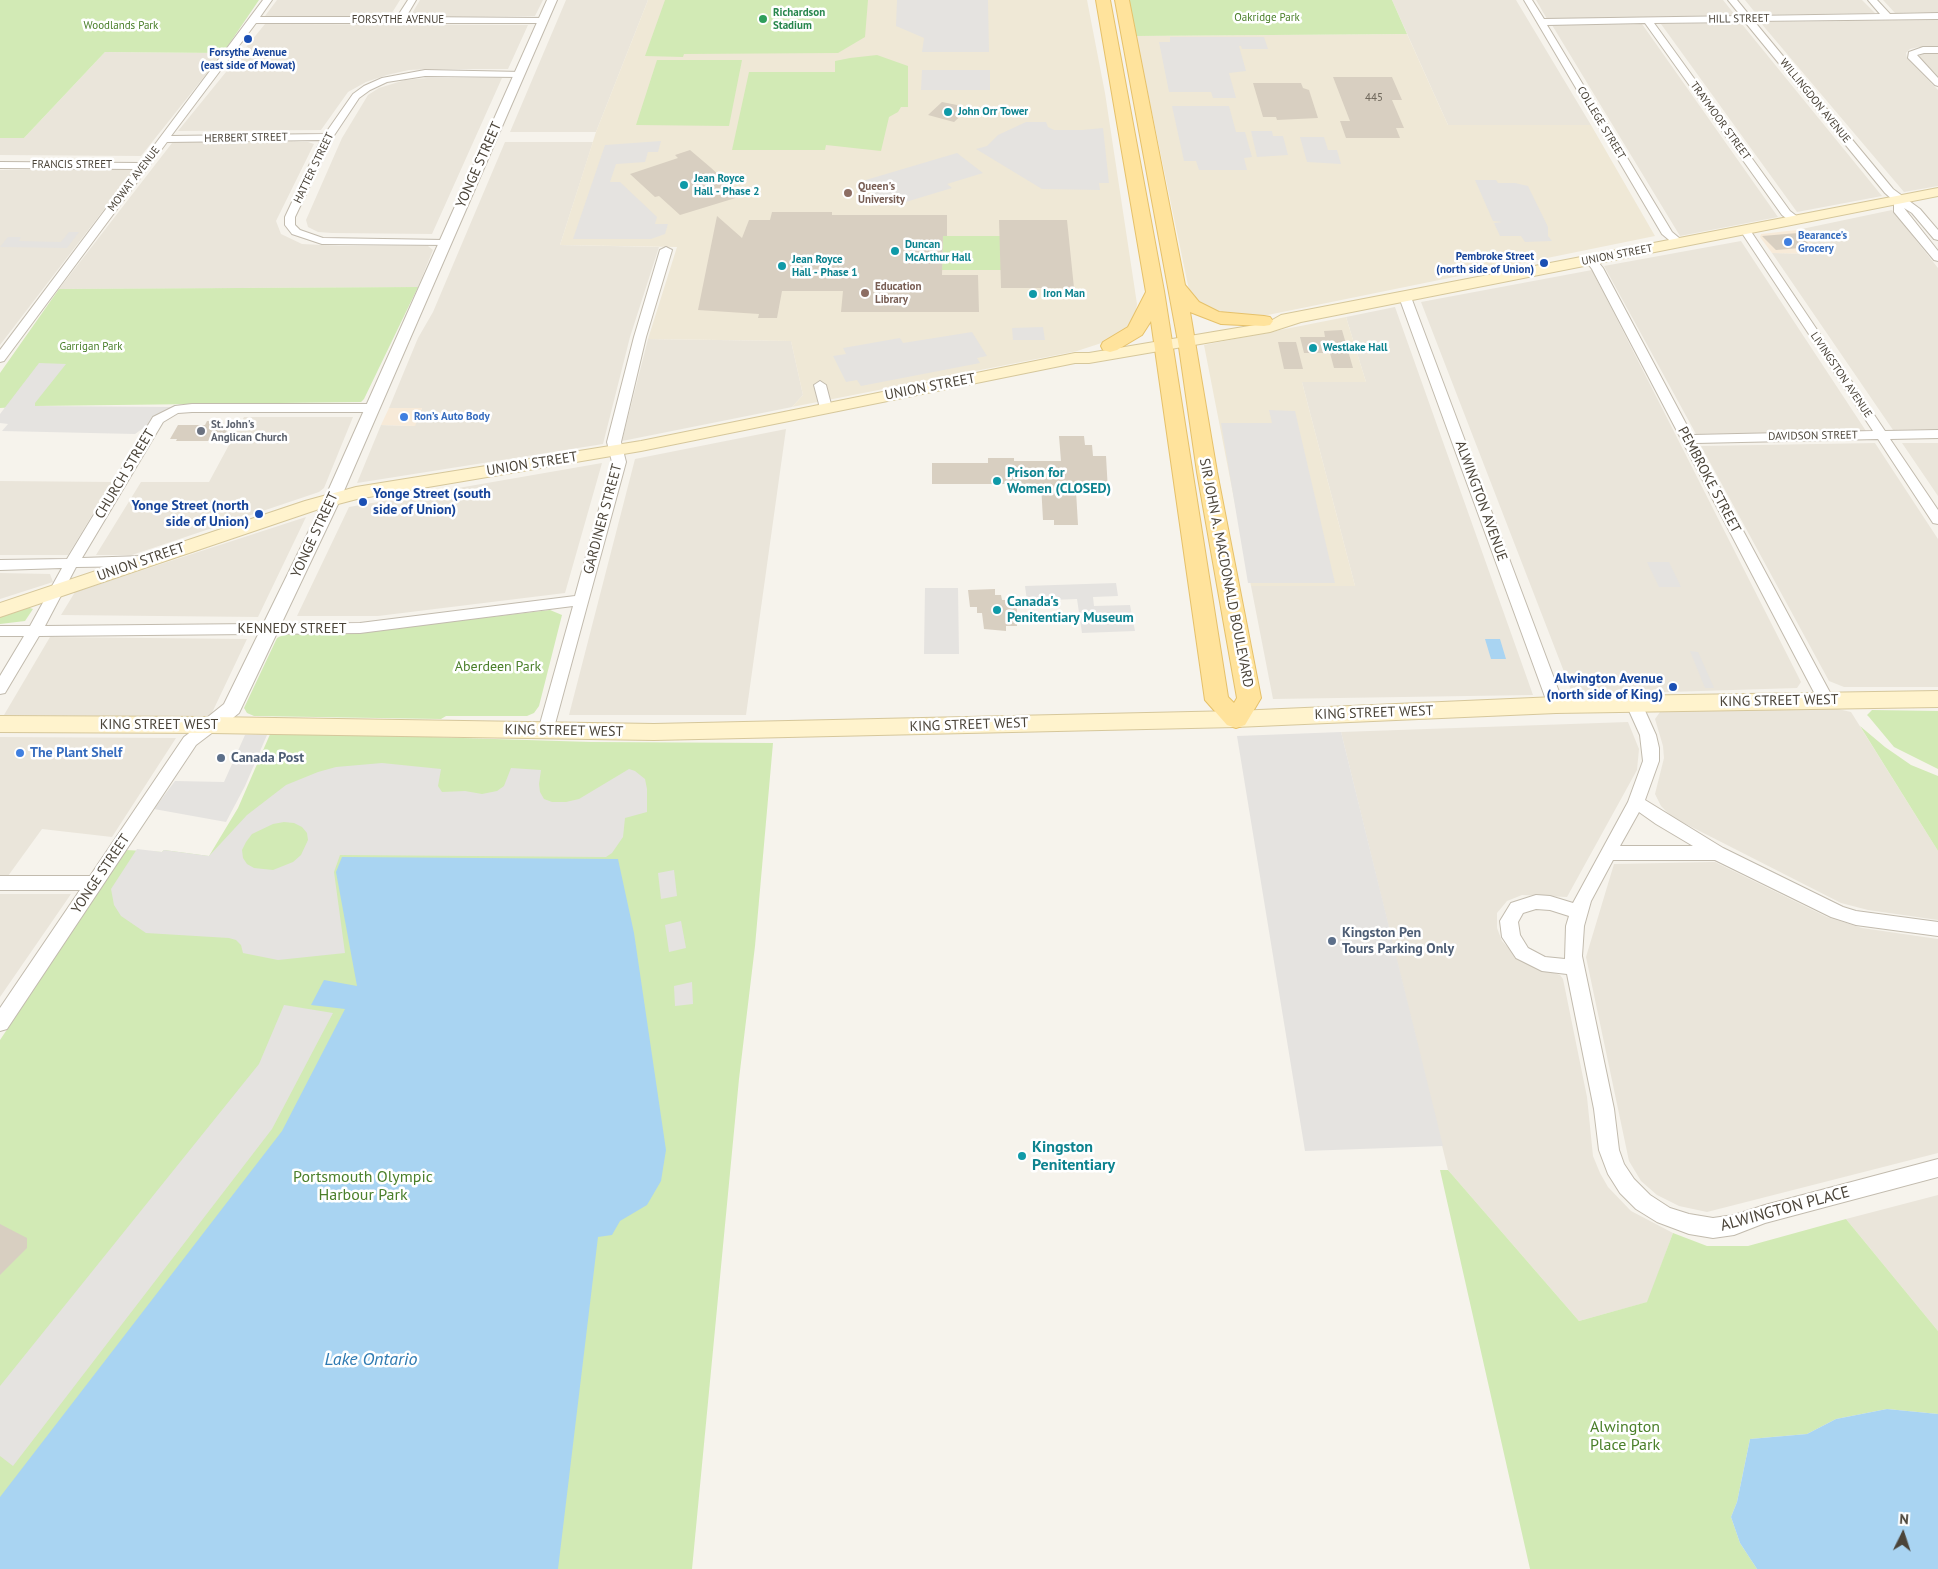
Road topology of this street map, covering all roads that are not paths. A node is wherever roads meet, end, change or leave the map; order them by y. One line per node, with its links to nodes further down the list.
1 (268, 0): 12 (street, MOWAT AVENUE)
2 (412, 0): 13 (street)
3 (552, 0): 14 (street, YONGE STREET)
4 (1103, 0): 35 (main road, SIR JOHN A. MACDONALD BOULEVARD)
5 (1122, 0): 34 (main road, SIR JOHN A. MACDONALD BOULEVARD)
6 (1528, 0): 16 (street, COLLEGE STREET)
7 (1732, 0): 11 (street, WILLINGDON AVENUE)
8 (1872, 0): 10 (street)
9 (1938, 16): 10 (street, HILL STREET)
10 (1888, 17): 11 (street, HILL STREET)
11 (1748, 19): 15 (street, HILL STREET); 25 (street, WILLINGDON AVENUE)
12 (253, 20): 13 (street, FORSYTHE AVENUE); 21 (street, MOWAT AVENUE)
13 (400, 20): 14 (street, FORSYTHE AVENUE)
14 (543, 20): 18 (street, YONGE STREET)
15 (1648, 20): 16 (street, HILL STREET); 26 (street, TRAYMOOR STREET)
16 (1540, 22): 30 (street, COLLEGE STREET)
17 (1938, 50): 19 (street)
18 (519, 74): 20 (street, HATTER STREET); 29 (street, YONGE STREET)
19 (1938, 84)
20 (328, 137): 21 (street, HERBERT STREET); 29 (street, HATTER STREET)
21 (165, 139): 23 (street, MOWAT AVENUE)
22 (0, 165): 23 (street, FRANCIS STREET)
23 (144, 166): 42 (street, MOWAT AVENUE)
24 (1938, 192): 25 (main road, UNION STREET)
25 (1899, 200): 26 (main road, UNION STREET); 28 (street, WILLINGDON AVENUE); 32 (street)
26 (1795, 220): 27 (main road, UNION STREET)
27 (1745, 230): 30 (main road, UNION STREET); 48 (street, LIVINGSTON AVENUE)
28 (1938, 237)
29 (444, 243): 45 (street, YONGE STREET)
30 (1679, 243): 33 (main road, UNION STREET)
31 (666, 250): 50 (street, GARDINER STREET)
32 (1938, 258)
33 (1591, 260): 36 (main road, UNION STREET); 49 (street, PEMBROKE STREET)
34 (1176, 285): 38 (main road); 39 (main road, SIR JOHN A. MACDONALD BOULEVARD)
35 (1154, 291): 40 (main road, SIR JOHN A. MACDONALD BOULEVARD); 41 (main road)
36 (1405, 297): 37 (main road, UNION STREET); 66 (street, ALWINGTON AVENUE)
37 (1296, 318): 38 (main road, UNION STREET); 39 (main road, UNION STREET)
38 (1264, 321): 39 (main road, UNION STREET)
39 (1186, 337): 40 (main road, UNION STREET); 67 (main road, SIR JOHN A. MACDONALD BOULEVARD)
40 (1162, 341): 41 (main road, UNION STREET); 43 (main road, UNION STREET); 67 (main road, SIR JOHN A. MACDONALD BOULEVARD)
41 (1110, 346): 43 (main road, UNION STREET)
42 (0, 358)
43 (1075, 358): 46 (main road, UNION STREET)
44 (820, 386): 46 (street)
45 (371, 408): 51 (street, YONGE STREET); 54 (street, CHURCH STREET)
46 (826, 408): 50 (main road, UNION STREET)
47 (1938, 434): 48 (street, DAVIDSON STREET)
48 (1881, 435): 49 (street, DAVIDSON STREET); 52 (street, LIVINGSTON AVENUE)
49 (1687, 439): 64 (street, PEMBROKE STREET)
50 (617, 451): 51 (main road, UNION STREET); 57 (street, GARDINER STREET)
51 (332, 500): 53 (main road, UNION STREET); 59 (street, YONGE STREET)
52 (1938, 520)
53 (143, 561): 54 (street); 56 (main road, UNION STREET)
54 (71, 564): 55 (street); 56 (street, CHURCH STREET)
55 (0, 565)
56 (58, 590): 58 (main road, UNION STREET); 60 (street, CHURCH STREET)
57 (582, 600): 59 (street, KENNEDY STREET); 70 (street, GARDINER STREET)
58 (0, 610)
59 (269, 629): 60 (street, KENNEDY STREET); 69 (street, YONGE STREET)
60 (36, 630): 61 (street, KENNEDY STREET); 62 (street, CHURCH STREET)
61 (0, 631)
62 (0, 689)
63 (1938, 699): 64 (main road, KING STREET WEST)
64 (1826, 700): 65 (main road, KING STREET WEST)
65 (1634, 704): 66 (main road, KING STREET WEST); 71 (street, ALWINGTON PLACE)
66 (1556, 705): 67 (main road, KING STREET WEST)
67 (1236, 719): 70 (main road, KING STREET WEST)
68 (0, 724): 69 (main road, KING STREET WEST)
69 (211, 725): 70 (main road, KING STREET WEST); 75 (street, YONGE STREET)
70 (546, 731)
71 (1636, 802): 72 (street, ALWINGTON PLACE); 73 (street)
72 (1608, 853): 73 (street); 76 (street, ALWINGTON PLACE)
73 (1717, 853): 77 (street)
74 (0, 883): 75 (street)
75 (94, 883): 79 (street, YONGE STREET)
76 (1578, 912): 78 (street, ALWINGTON PLACE); 78 (street)
77 (1938, 929)
78 (1574, 968): 80 (street, ALWINGTON PLACE)
79 (0, 1023)
80 (1938, 1168)

